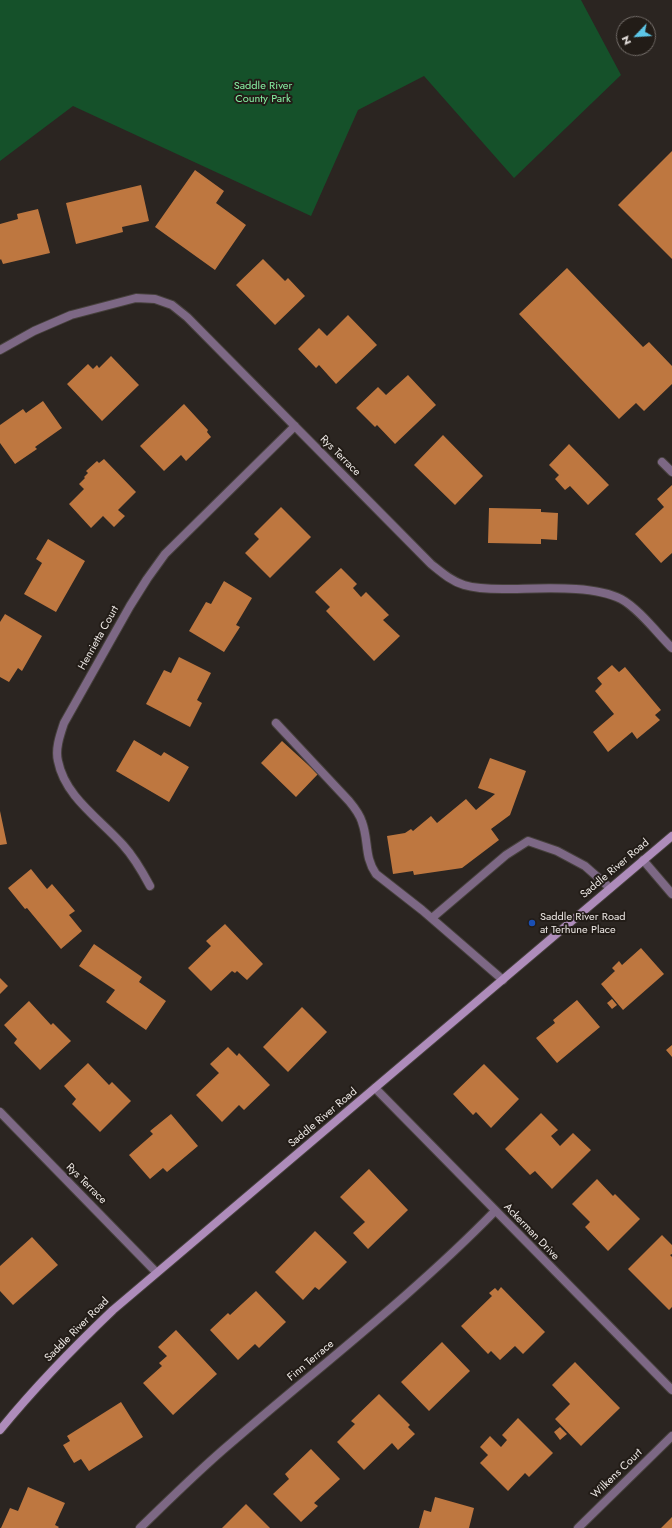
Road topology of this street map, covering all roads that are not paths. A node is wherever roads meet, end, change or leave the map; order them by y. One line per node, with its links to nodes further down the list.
1 (0, 350): 2 (street, Rys Terrace)
2 (295, 426): 5 (street, Rys Terrace); 9 (street, Henrietta Court)
3 (662, 462): 4 (street)
4 (672, 472)
5 (672, 648)
6 (276, 722): 12 (street)
7 (672, 836): 8 (main road, Saddle River Road)
8 (643, 860): 10 (main road, Saddle River Road); 11 (street)
9 (150, 886)
10 (610, 888): 12 (street); 13 (main road, Saddle River Road)
11 (672, 894)
12 (432, 918): 13 (street)
13 (502, 980): 14 (main road, Saddle River Road)
14 (375, 1088): 16 (street, Ackerman Drive); 17 (main road, Saddle River Road)
15 (0, 1112): 17 (street, Rys Terrace)
16 (495, 1211): 18 (street, Ackerman Drive); 21 (street, Finn Terrace)
17 (156, 1272): 19 (main road, Saddle River Road)
18 (672, 1390)
19 (0, 1430)
20 (672, 1436): 22 (street, Wilkens Court)
21 (140, 1528)
22 (578, 1528)

